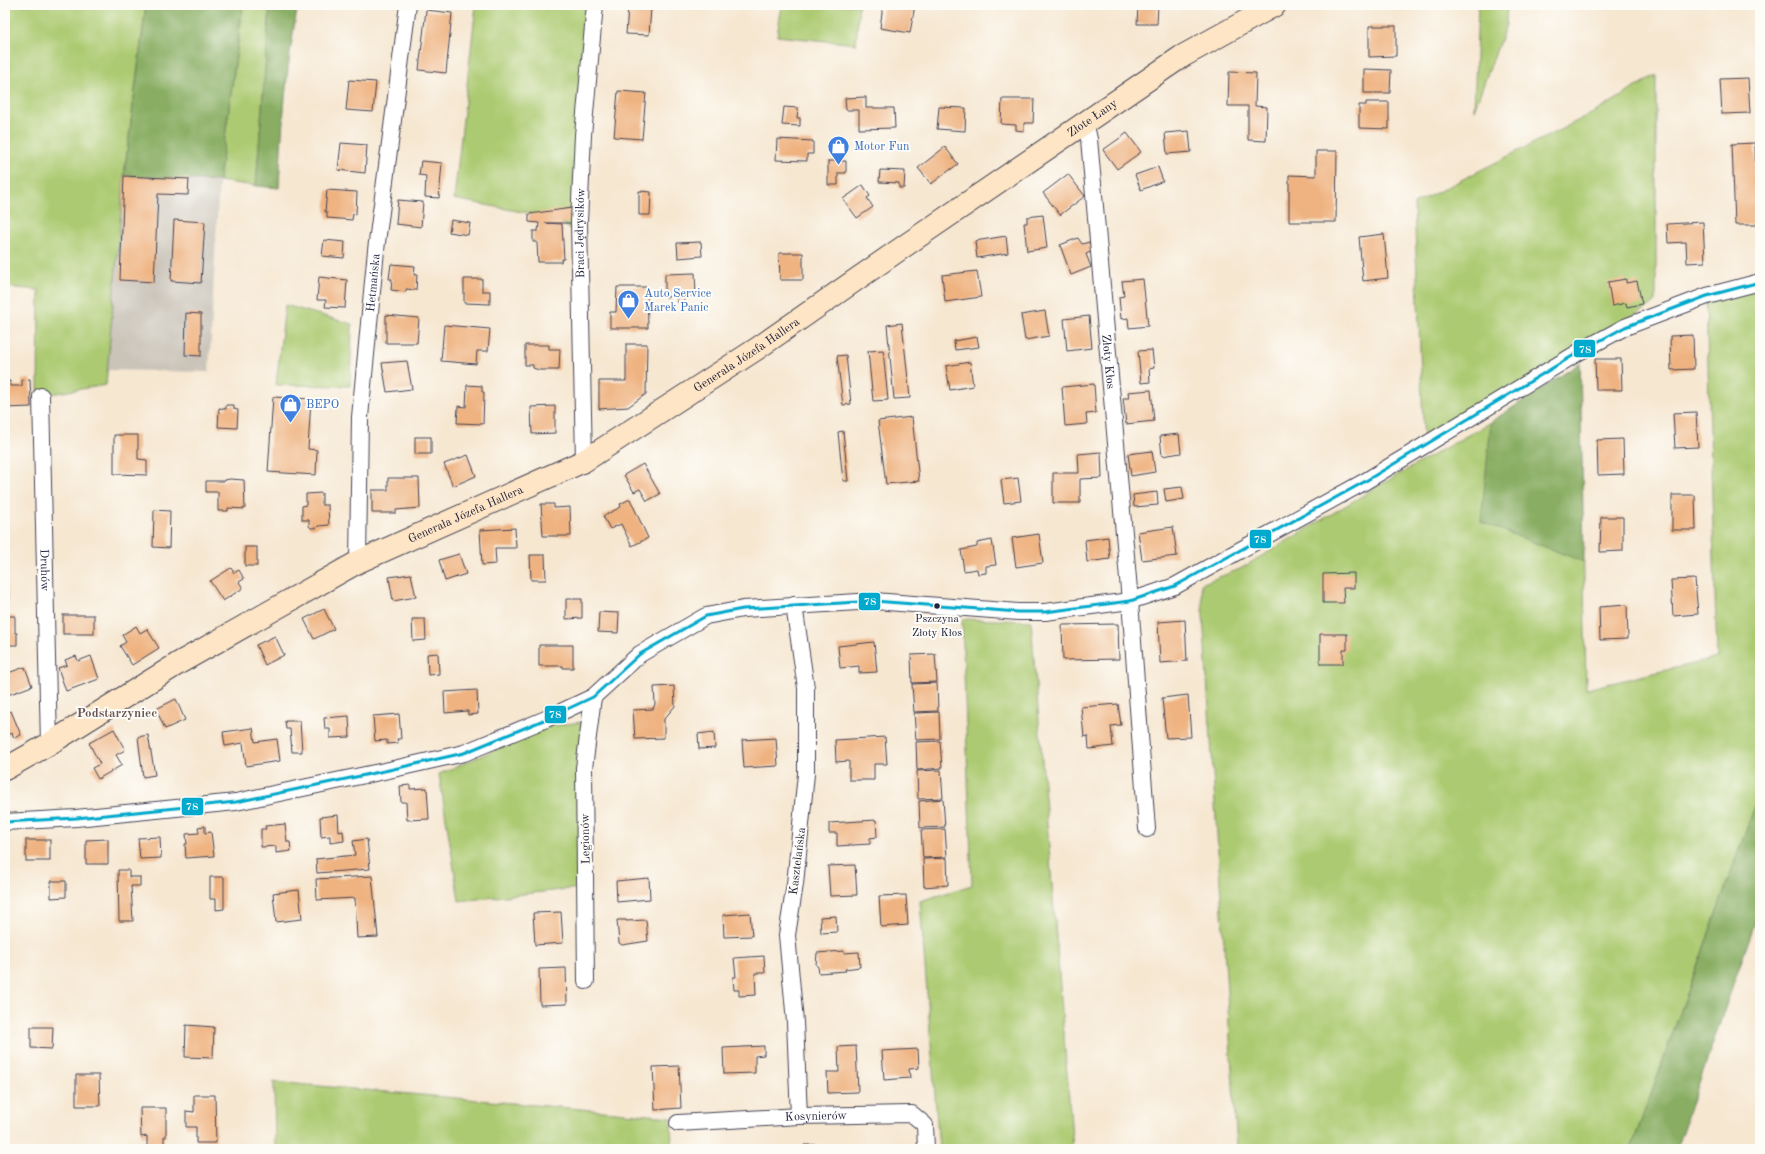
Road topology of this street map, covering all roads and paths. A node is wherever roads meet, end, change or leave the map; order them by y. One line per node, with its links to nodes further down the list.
1 (408, 5): 9 (street, Hetmańska)
2 (595, 5): 8 (street, Braci Jędrysików)
3 (1275, 5): 4 (street, Złote Łany)
4 (1085, 122): 5 (street, Złote Łany); 10 (street, Złoty Kłos)
5 (914, 240): 8 (street, Generała Józefa Hallera)
6 (1760, 282): 10 (street)
7 (41, 396): 13 (street, Druhów)
8 (584, 461): 9 (street, Generała Józefa Hallera)
9 (358, 562): 13 (street, Generała Józefa Hallera)
10 (1130, 601): 11 (street); 16 (street, Złoty Kłos)
11 (794, 605): 12 (street); 18 (street, Kasztelańska)
12 (593, 698): 15 (street); 17 (street, Legionów)
13 (49, 744): 14 (street, Generała Józefa Hallera)
14 (5, 769)
15 (5, 822)
16 (1147, 829)
17 (586, 981)
18 (799, 1116): 19 (street, Kosynierów); 20 (street, Kosynierów)
19 (678, 1123)
20 (926, 1149)

